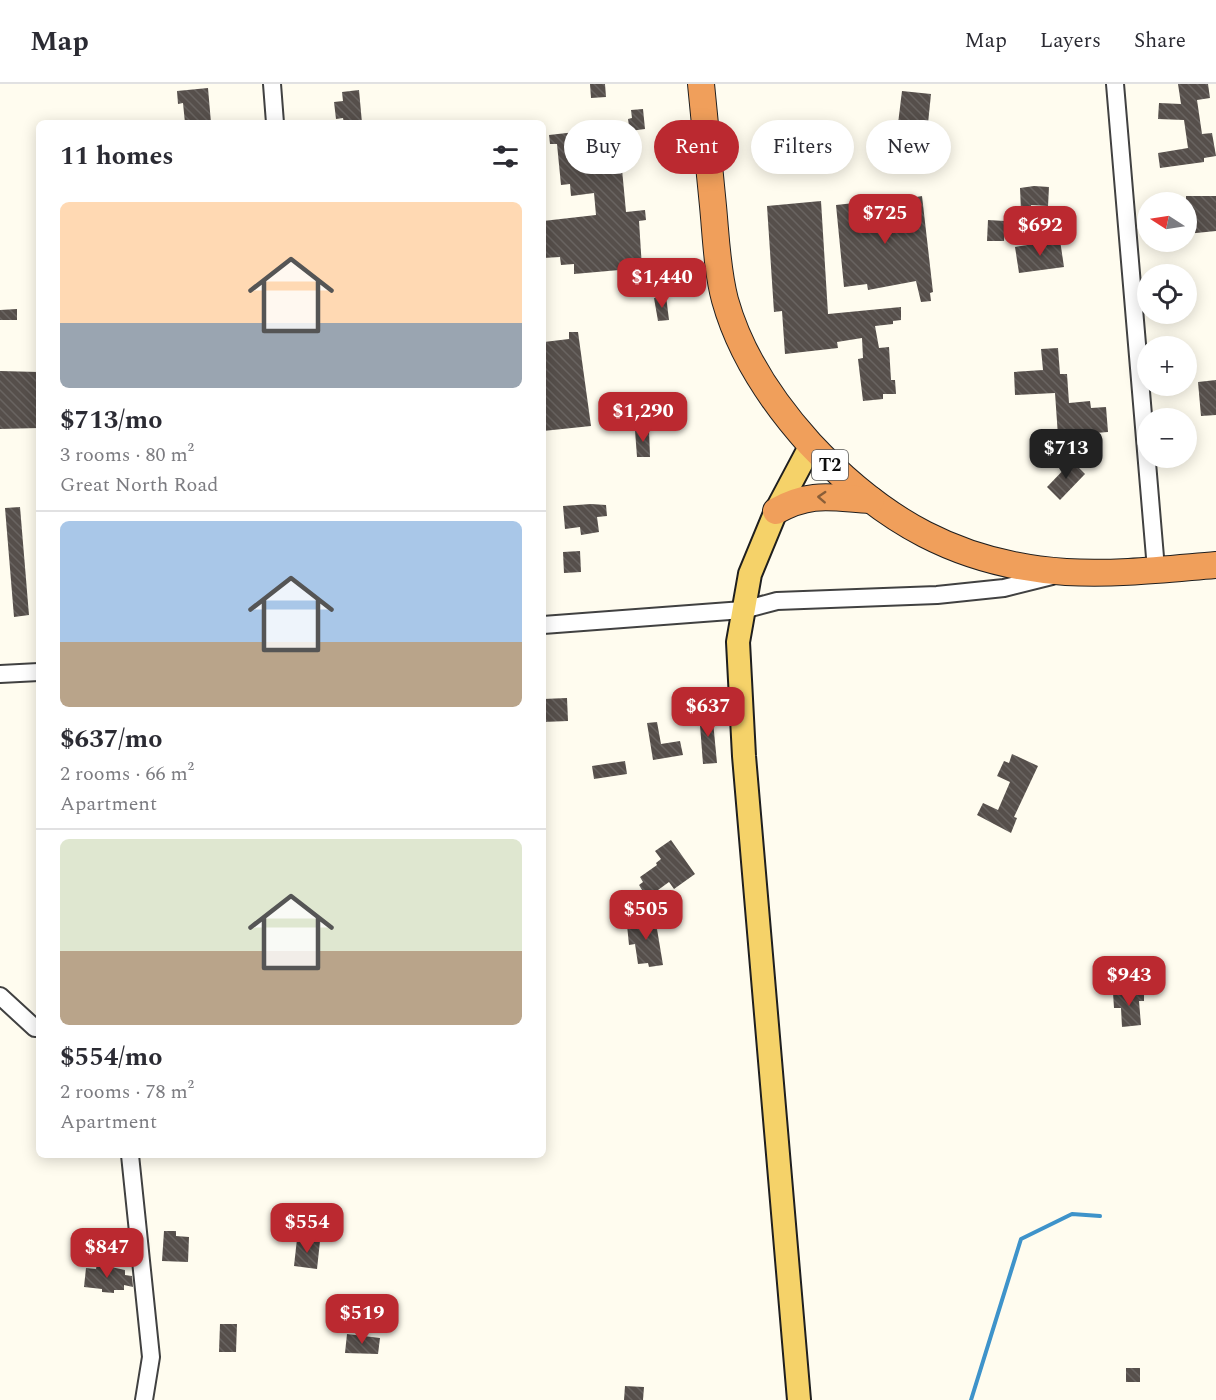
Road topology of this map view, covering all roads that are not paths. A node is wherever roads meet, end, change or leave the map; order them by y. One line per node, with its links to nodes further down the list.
1 (272, 84): 4 (street)
2 (701, 84): 5 (highway, T2)
3 (1115, 84): 9 (street)
4 (275, 120)
5 (811, 445): 6 (highway, T2); 7 (main road)
6 (871, 500): 7 (highway, one-way to 7); 10 (highway, T2)
7 (776, 511): 11 (main road)
8 (1216, 565): 9 (highway, T2)
9 (1156, 569): 10 (highway, T2)
10 (1067, 572): 11 (street)
11 (743, 610): 12 (street); 19 (main road)
12 (546, 625)
13 (36, 672): 14 (street)
14 (0, 675)
15 (0, 996): 16 (street)
16 (36, 1028)
17 (130, 1158): 18 (street)
18 (144, 1400)
19 (799, 1400)

